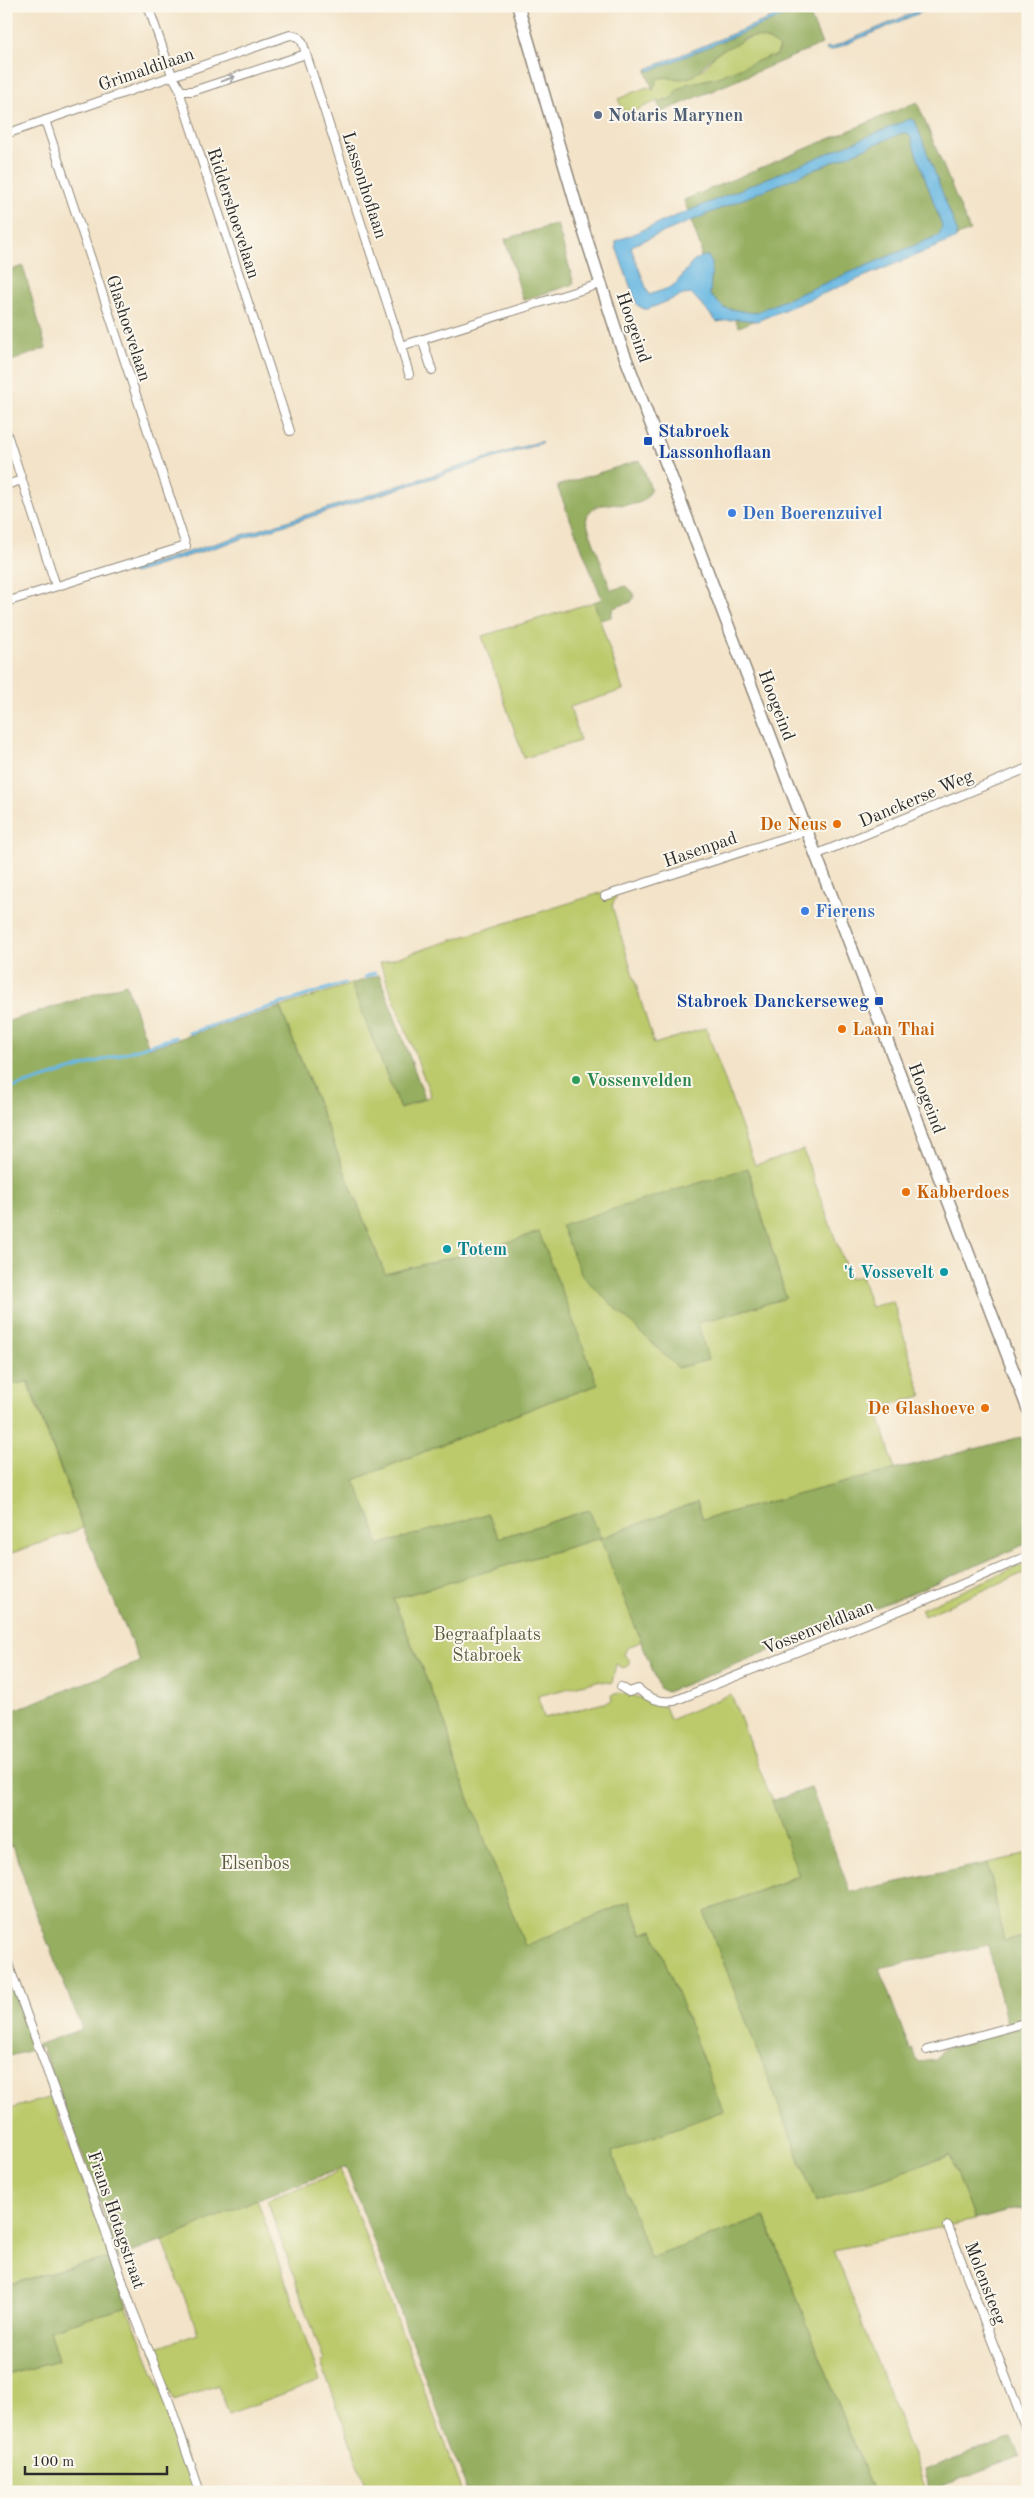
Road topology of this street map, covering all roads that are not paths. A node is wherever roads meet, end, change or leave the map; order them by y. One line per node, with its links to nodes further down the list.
1 (148, 6): 5 (street, Riddershoevelaan)
2 (518, 6): 9 (main road, Hoogeind)
3 (296, 36): 4 (street, Lassonhoflaan); 5 (street, Grimaldilaan)
4 (306, 54): 6 (street, Grimaldilaan, one-way to 4); 11 (street, Lassonhoflaan)
5 (172, 75): 6 (street, Riddershoevelaan); 7 (street, Grimaldilaan)
6 (181, 91): 15 (street, Riddershoevelaan)
7 (45, 120): 8 (street, Grimaldilaan); 18 (street, Glashoevelaan)
8 (6, 134)
9 (600, 284): 10 (street); 21 (main road, Hoogeind)
10 (422, 339): 11 (street); 12 (street)
11 (401, 346): 13 (street, Lassonhoflaan)
12 (432, 370)
13 (409, 374)
14 (6, 431): 16 (street)
15 (290, 431)
16 (22, 480): 17 (street); 18 (street)
17 (6, 485)
18 (56, 586): 19 (street)
19 (6, 602)
20 (1028, 768): 22 (street, Danckerse Weg)
21 (806, 831): 22 (main road, Hoogeind); 23 (street, Hasenpad)
22 (815, 855): 24 (main road, Hoogeind)
23 (604, 896)
24 (1028, 1409)
25 (1028, 1556): 26 (street, Vossenveldlaan)
26 (621, 1687)
27 (6, 1958): 32 (street, Frans Hotagstraat)
28 (1028, 2022): 29 (street)
29 (927, 2050)
30 (948, 2226): 31 (street, Molensteeg)
31 (1028, 2435)
32 (200, 2492)

